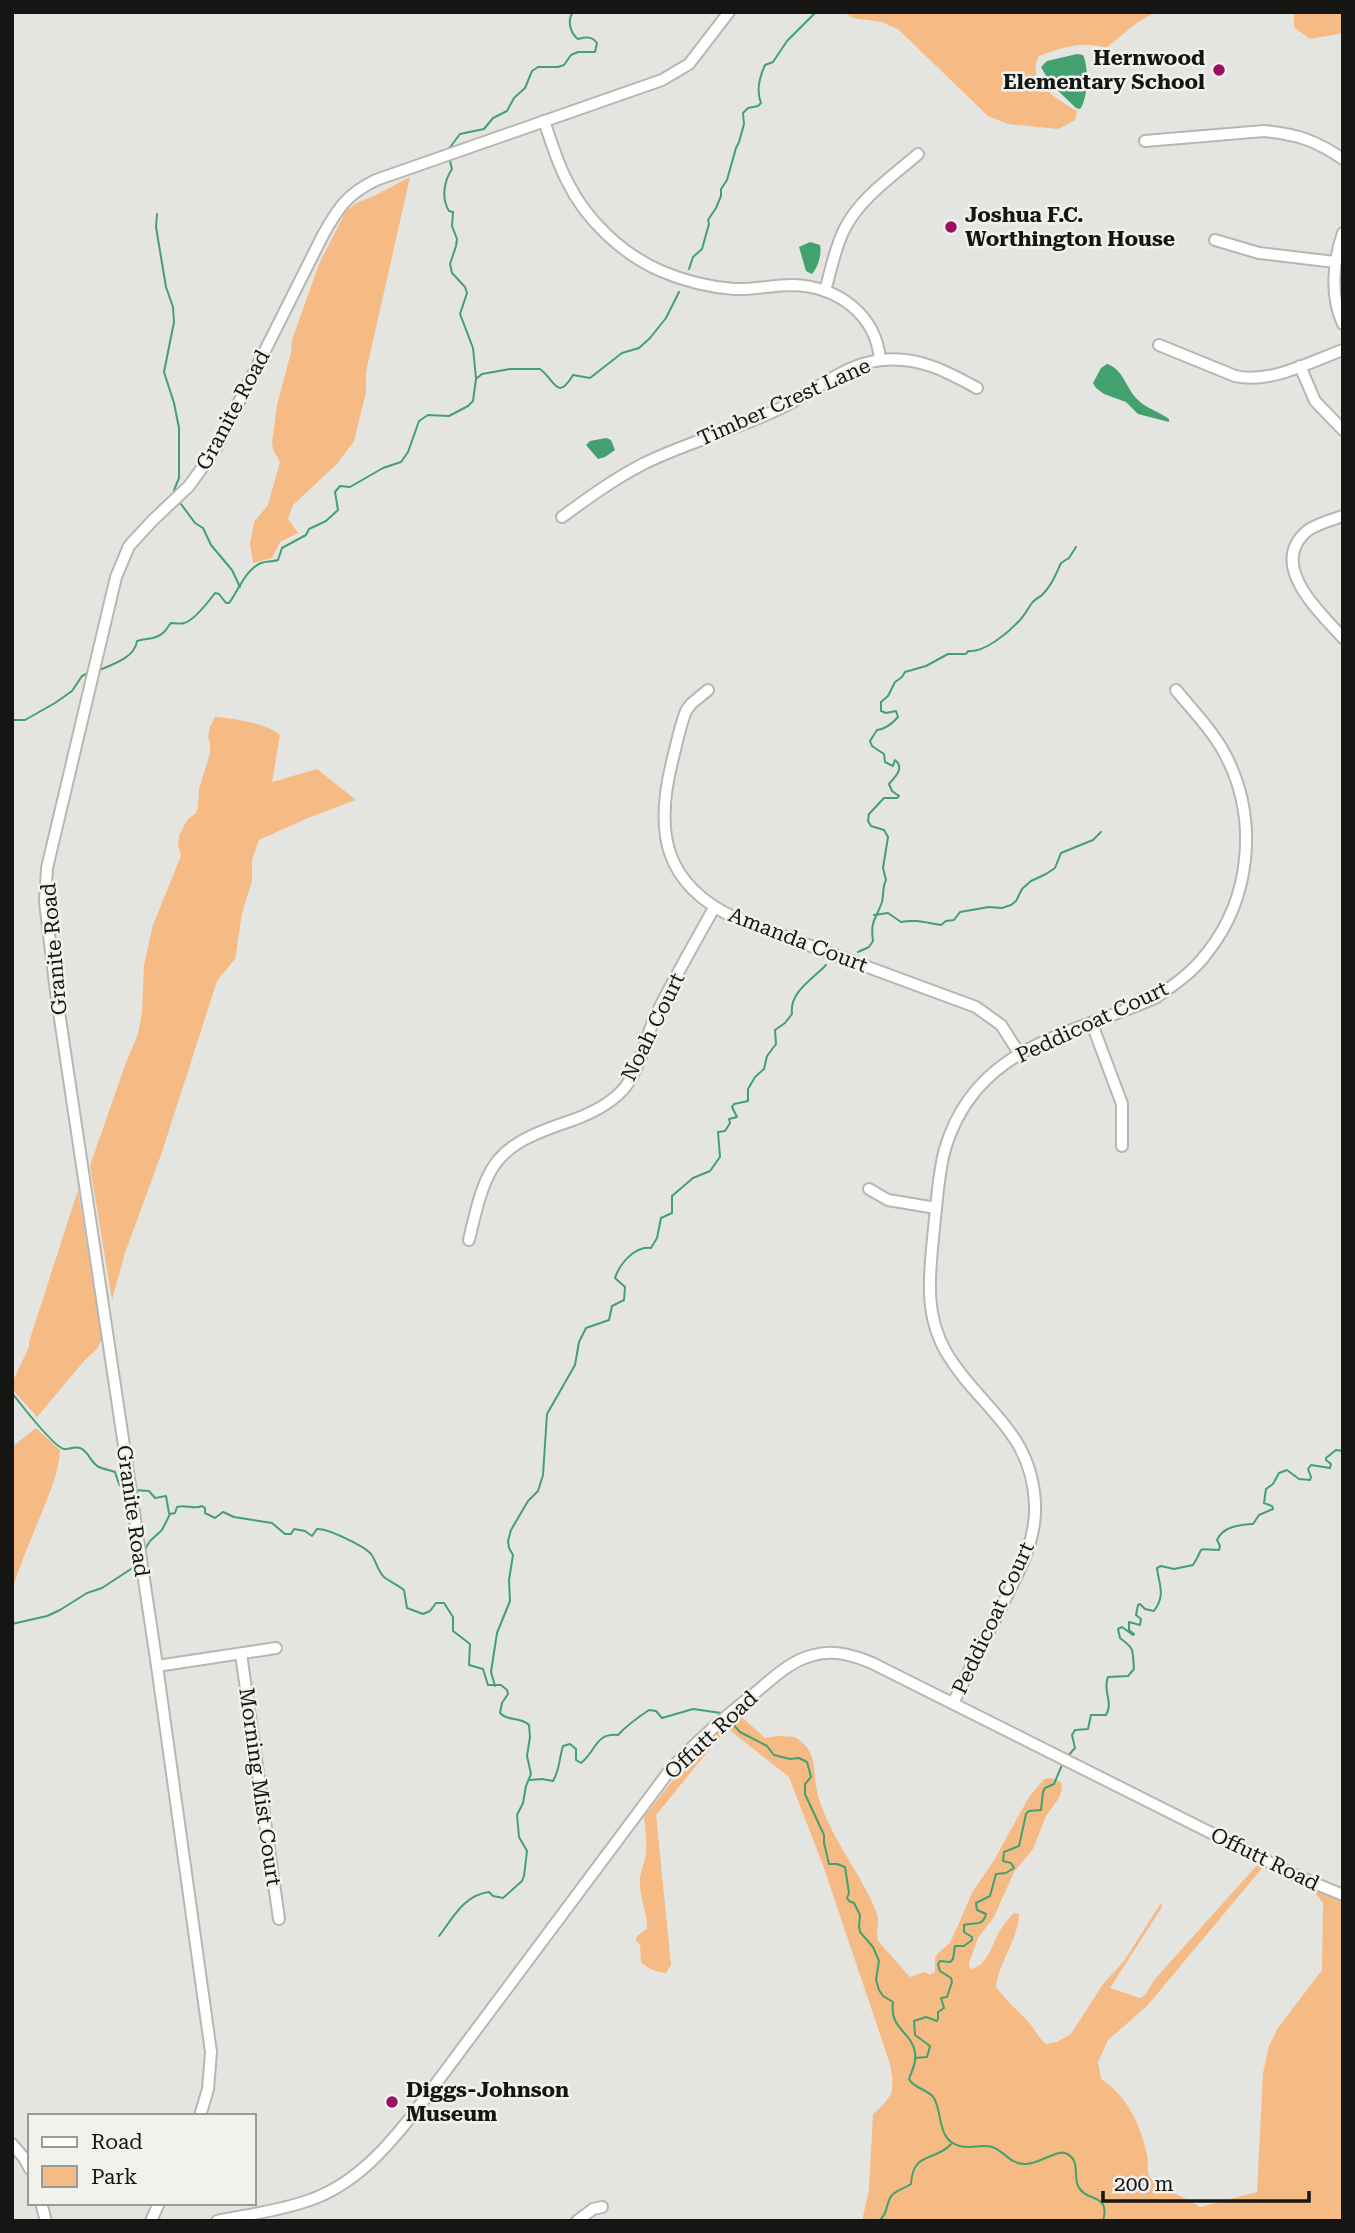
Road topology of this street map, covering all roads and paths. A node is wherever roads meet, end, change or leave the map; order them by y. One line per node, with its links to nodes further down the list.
1 (729, 12): 2 (street, Granite Road)
2 (544, 121): 9 (street); 31 (street, Granite Road)
3 (1145, 141): 5 (street)
4 (918, 154): 9 (street)
5 (1343, 159)
6 (1343, 233): 8 (street)
7 (1214, 240): 8 (street)
8 (1335, 262): 10 (street)
9 (825, 291): 13 (street)
10 (1343, 324)
11 (1159, 345): 14 (street)
12 (1343, 350): 14 (street)
13 (880, 360): 15 (street, Timber Crest Lane); 18 (street, Timber Crest Lane)
14 (1300, 366): 16 (street)
15 (977, 388)
16 (1343, 430)
17 (1343, 516): 19 (street)
18 (562, 517)
19 (1343, 638)
20 (1176, 690): 23 (street, Peddicoat Court)
21 (708, 691): 22 (street, Amanda Court)
22 (714, 908): 24 (street, Amanda Court); 28 (street, Noah Court)
23 (1092, 1024): 24 (street, Peddicoat Court); 25 (street)
24 (1019, 1053): 27 (street, Peddicoat Court)
25 (1122, 1146)
26 (869, 1189): 27 (street)
27 (936, 1208): 32 (street, Peddicoat Court)
28 (469, 1240)
29 (276, 1648): 30 (street)
30 (241, 1654): 31 (street); 34 (street, Morning Mist Court)
31 (156, 1666): 35 (street, Granite Road)
32 (953, 1703): 33 (street, Offutt Road); 41 (street, Offutt Road)
33 (1343, 1895)
34 (279, 1919)
35 (201, 2114)
36 (12, 2144): 37 (street)
37 (28, 2165)
38 (158, 2205): 40 (street)
39 (602, 2207): 42 (street)
40 (151, 2221)
41 (217, 2221)
42 (578, 2221)

